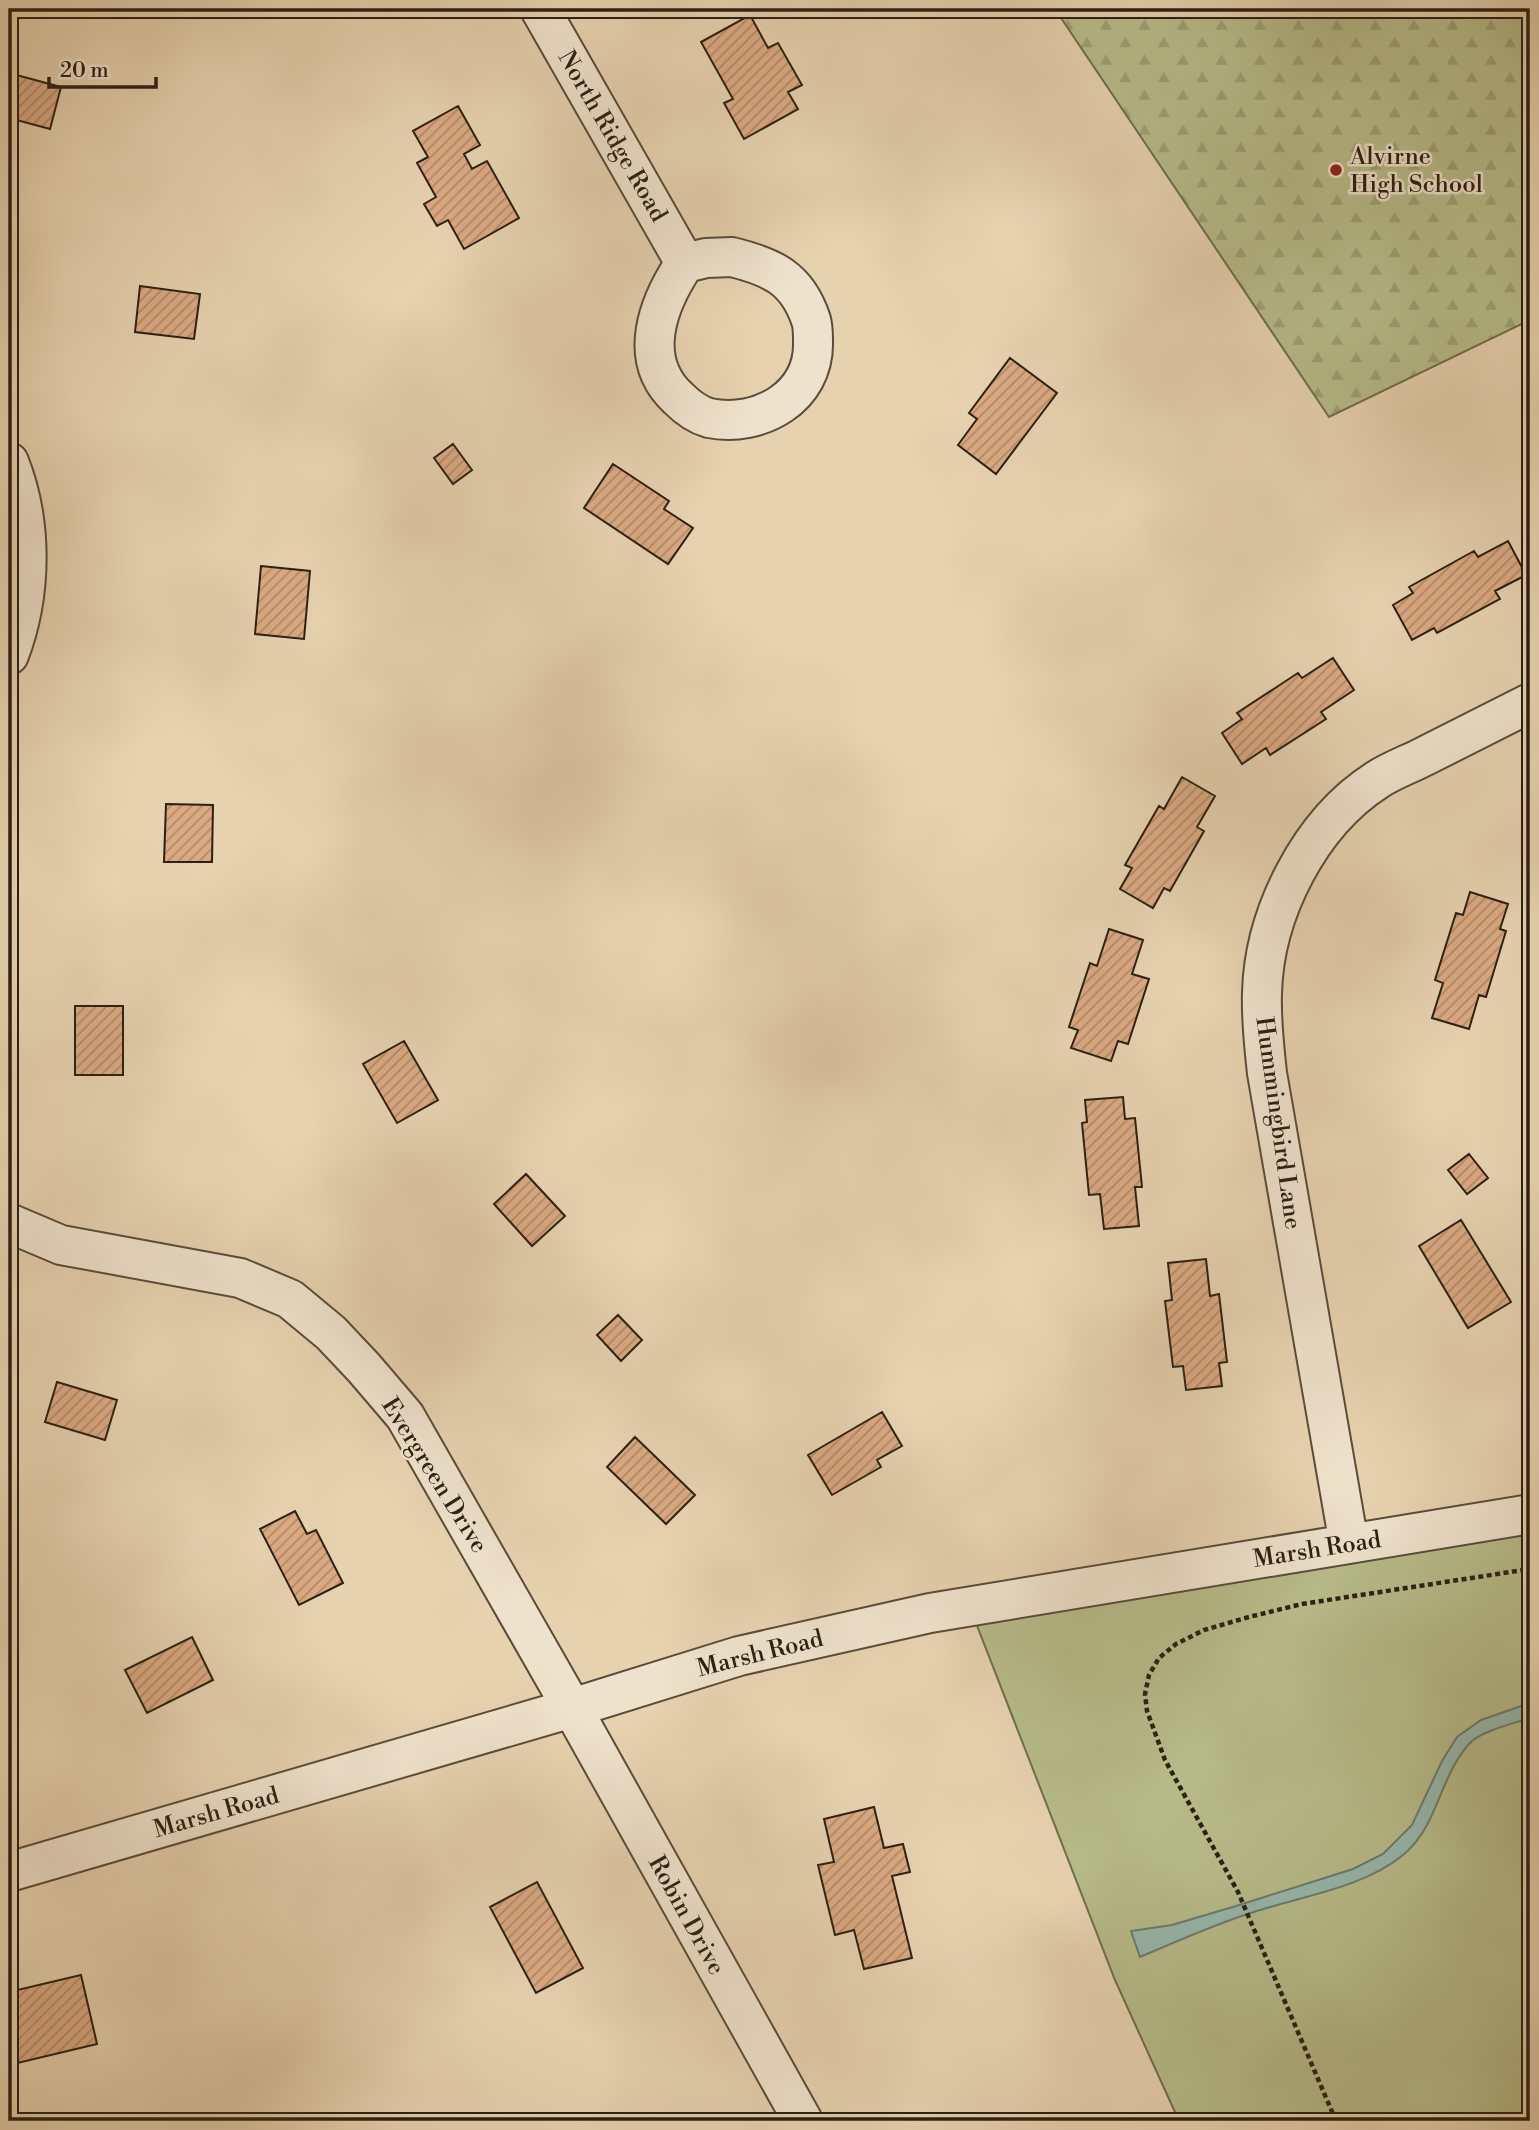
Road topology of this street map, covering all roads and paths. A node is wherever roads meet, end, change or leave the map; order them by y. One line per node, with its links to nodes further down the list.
1 (540, 9): 2 (street, North Ridge Road)
2 (685, 262): 2 (street)
3 (9, 462): 4 (street)
4 (9, 655)
5 (1530, 703): 8 (street, Hummingbird Lane)
6 (9, 1223): 10 (street, Evergreen Drive)
7 (1530, 1514): 8 (street, Marsh Road)
8 (1349, 1544): 10 (street, Marsh Road)
9 (1530, 1569): 13 (path)
10 (572, 1709): 11 (street, Marsh Road); 12 (street, Robin Drive)
11 (9, 1872)
12 (803, 2121)
13 (1336, 2121)

